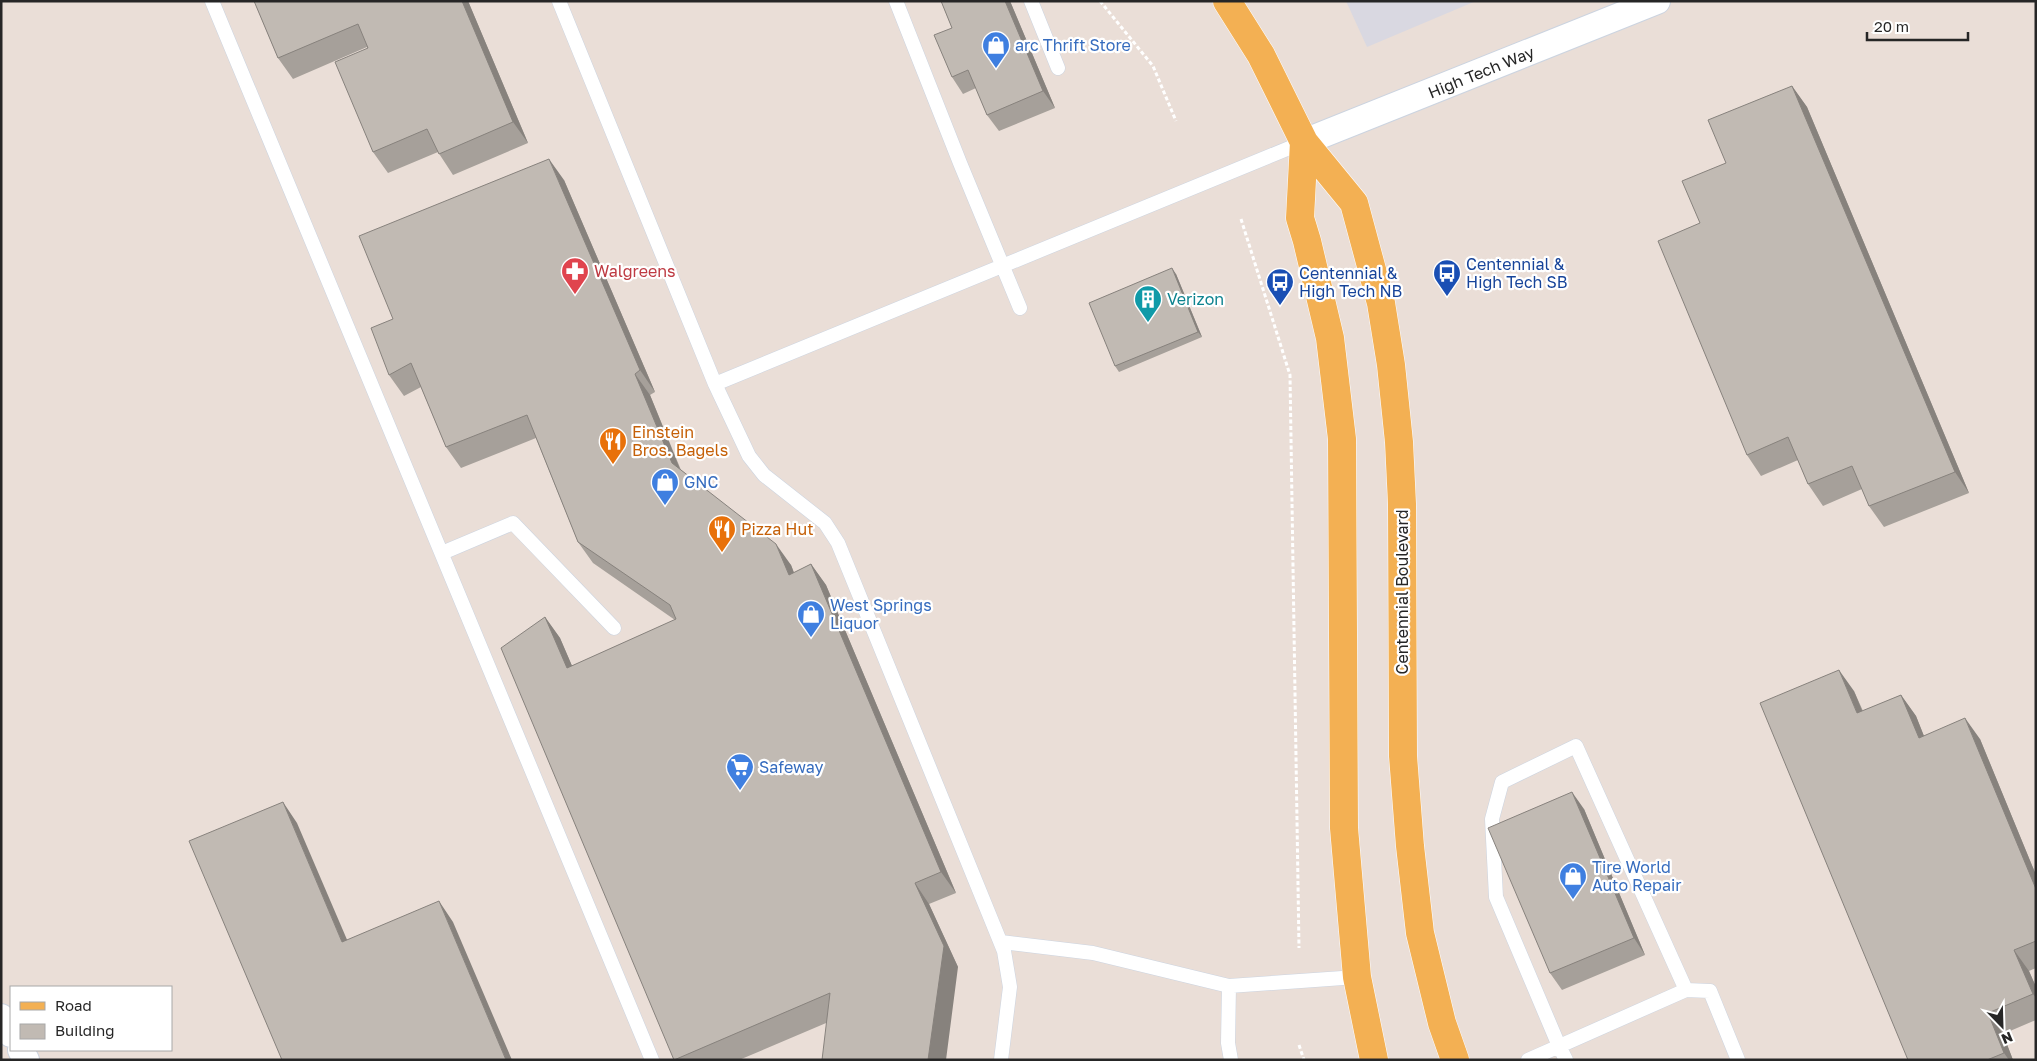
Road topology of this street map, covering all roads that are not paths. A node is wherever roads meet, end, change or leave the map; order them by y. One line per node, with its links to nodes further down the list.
1 (212, 1): 12 (lane)
2 (560, 1): 11 (lane)
3 (896, 1): 9 (lane)
4 (1031, 1): 7 (lane)
5 (1227, 1): 8 (main road, Centennial Boulevard)
6 (1657, 1): 8 (street, High Tech Way)
7 (1058, 68)
8 (1304, 142): 9 (lane); 15 (main road, Centennial Boulevard); 26 (main road, Centennial Boulevard)
9 (1003, 267): 10 (lane); 11 (lane)
10 (1020, 308)
11 (715, 384): 14 (lane)
12 (442, 553): 13 (lane); 22 (lane)
13 (614, 628)
14 (1001, 942): 16 (lane); 23 (lane)
15 (1357, 976): 16 (lane); 25 (main road, Centennial Boulevard)
16 (1229, 986): 24 (lane)
17 (1686, 990): 20 (lane); 20 (lane); 21 (lane)
18 (1, 1017): 19 (street)
19 (10, 1032)
20 (1559, 1046): 27 (lane); 28 (lane)
21 (1736, 1059)
22 (652, 1060)
23 (1001, 1060)
24 (1231, 1060)
25 (1374, 1060)
26 (1454, 1060)
27 (1528, 1060)
28 (1566, 1060)

